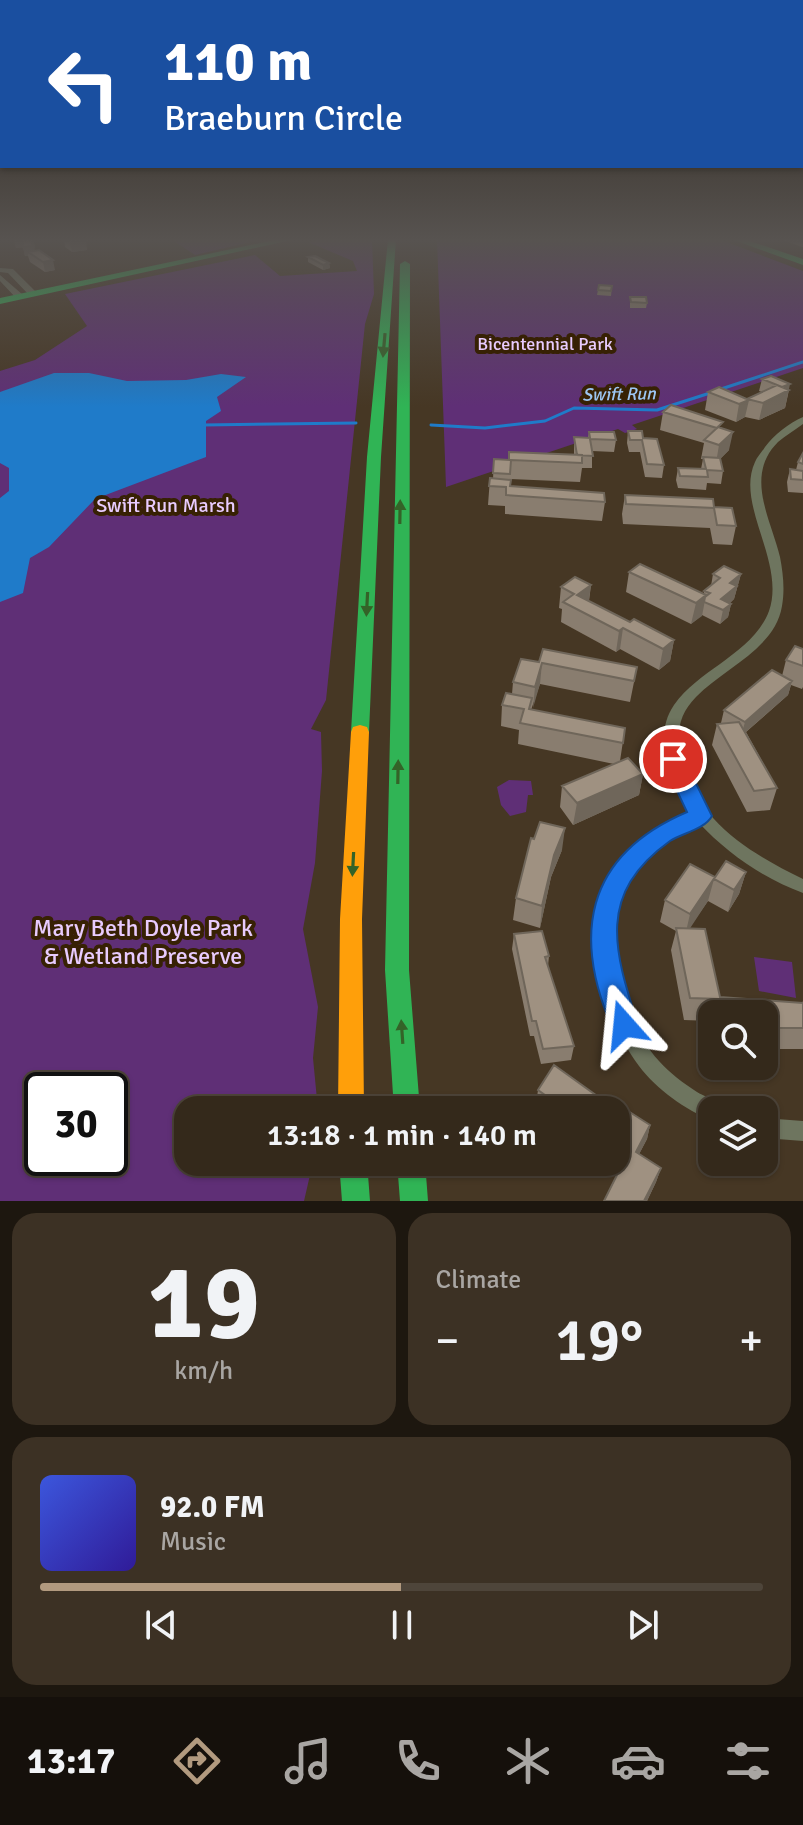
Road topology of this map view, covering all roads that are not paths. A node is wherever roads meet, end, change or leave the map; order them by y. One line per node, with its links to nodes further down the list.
1 (31, 295): 4 (main road)
2 (387, 295): 9 (main road, one-way to 9)
3 (405, 295): 10 (main road, one-way to 3)
4 (27, 296): 5 (main road)
5 (0, 301)
6 (803, 420): 7 (street)
7 (701, 816): 8 (street); 11 (street)
8 (803, 886)
9 (351, 1096)
10 (406, 1096)
11 (698, 1103)
12 (778, 1129): 13 (street)
13 (803, 1131)
14 (354, 1176): 16 (main road)
15 (412, 1176): 17 (main road)
16 (356, 1201)
17 (414, 1201)

